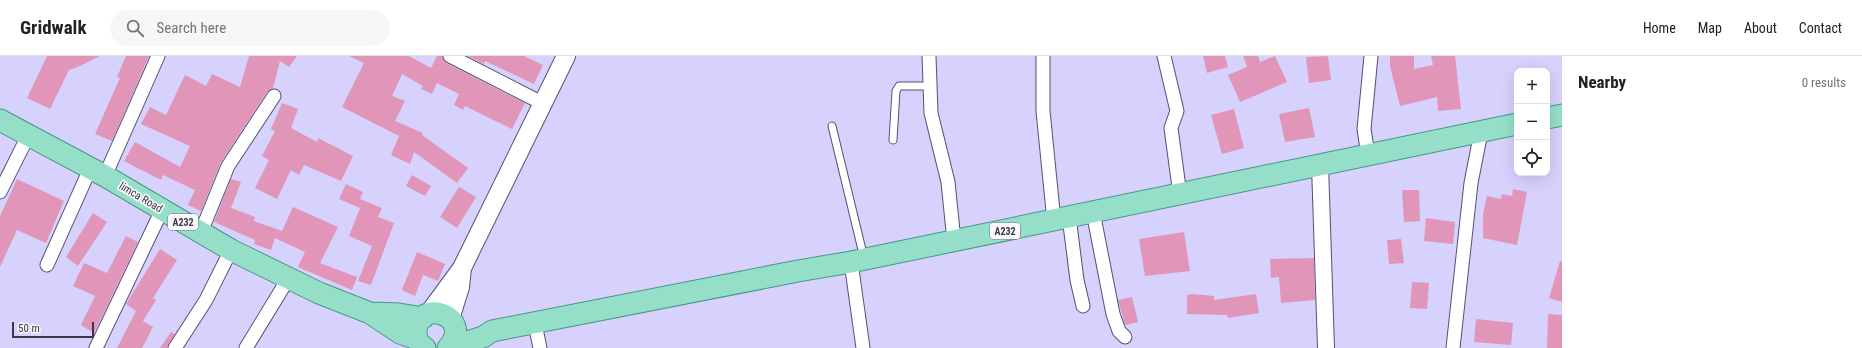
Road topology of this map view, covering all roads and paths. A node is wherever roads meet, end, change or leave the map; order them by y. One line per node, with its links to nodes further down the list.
1 (158, 56): 21 (street)
2 (450, 56): 10 (street)
3 (566, 56): 10 (main road)
4 (929, 56): 8 (street)
5 (1043, 56): 26 (street)
6 (1164, 56): 23 (street)
7 (1371, 56): 19 (street)
8 (930, 86): 18 (lane); 28 (street)
9 (274, 96): 27 (street)
10 (542, 103): 32 (main road)
11 (1562, 115): 12 (main road)
12 (1550, 117)
13 (0, 120): 17 (main road, limca Road / A232)
14 (1514, 125): 16 (main road, A232)
15 (832, 126): 30 (lane)
16 (1481, 132): 19 (main road, A232); 49 (street)
17 (28, 136): 21 (main road, limca Road / A232); 22 (street)
18 (893, 140)
19 (1368, 155): 20 (main road, A232)
20 (1320, 165): 23 (main road, A232); 48 (street)
21 (97, 172): 24 (main road, limca Road / A232); 31 (street)
22 (0, 192)
23 (1180, 195): 25 (main road, A232)
24 (162, 210): 27 (main road, limca Road / A232); 42 (street)
25 (1093, 212): 26 (main road, A232); 40 (street)
26 (1061, 219): 28 (main road, A232); 34 (street)
27 (201, 232): 29 (main road, limca Road / A232)
28 (954, 241): 30 (main road, A232)
29 (231, 250): 33 (main road, limca Road / A232); 43 (street)
30 (858, 261): 38 (main road, A232); 47 (street)
31 (46, 265)
32 (462, 268): 36 (main road); 37 (main road)
33 (288, 278): 35 (main road, limca Road / A232); 44 (street)
34 (1083, 306)
35 (370, 314): 36 (main road, limca Road / A232); 41 (main road, limca Road / A232)
36 (426, 316): 37 (main road, limca Road); 41 (main road)
37 (451, 320): 39 (main road, A232); 45 (main road)
38 (535, 324): 39 (main road, A232); 46 (street)
39 (492, 332): 45 (main road, A232)
40 (1125, 337)
41 (419, 344)
42 (96, 348)
43 (175, 348)
44 (246, 348)
45 (448, 348)
46 (540, 348)
47 (863, 348)
48 (1326, 348)
49 (1453, 348)

